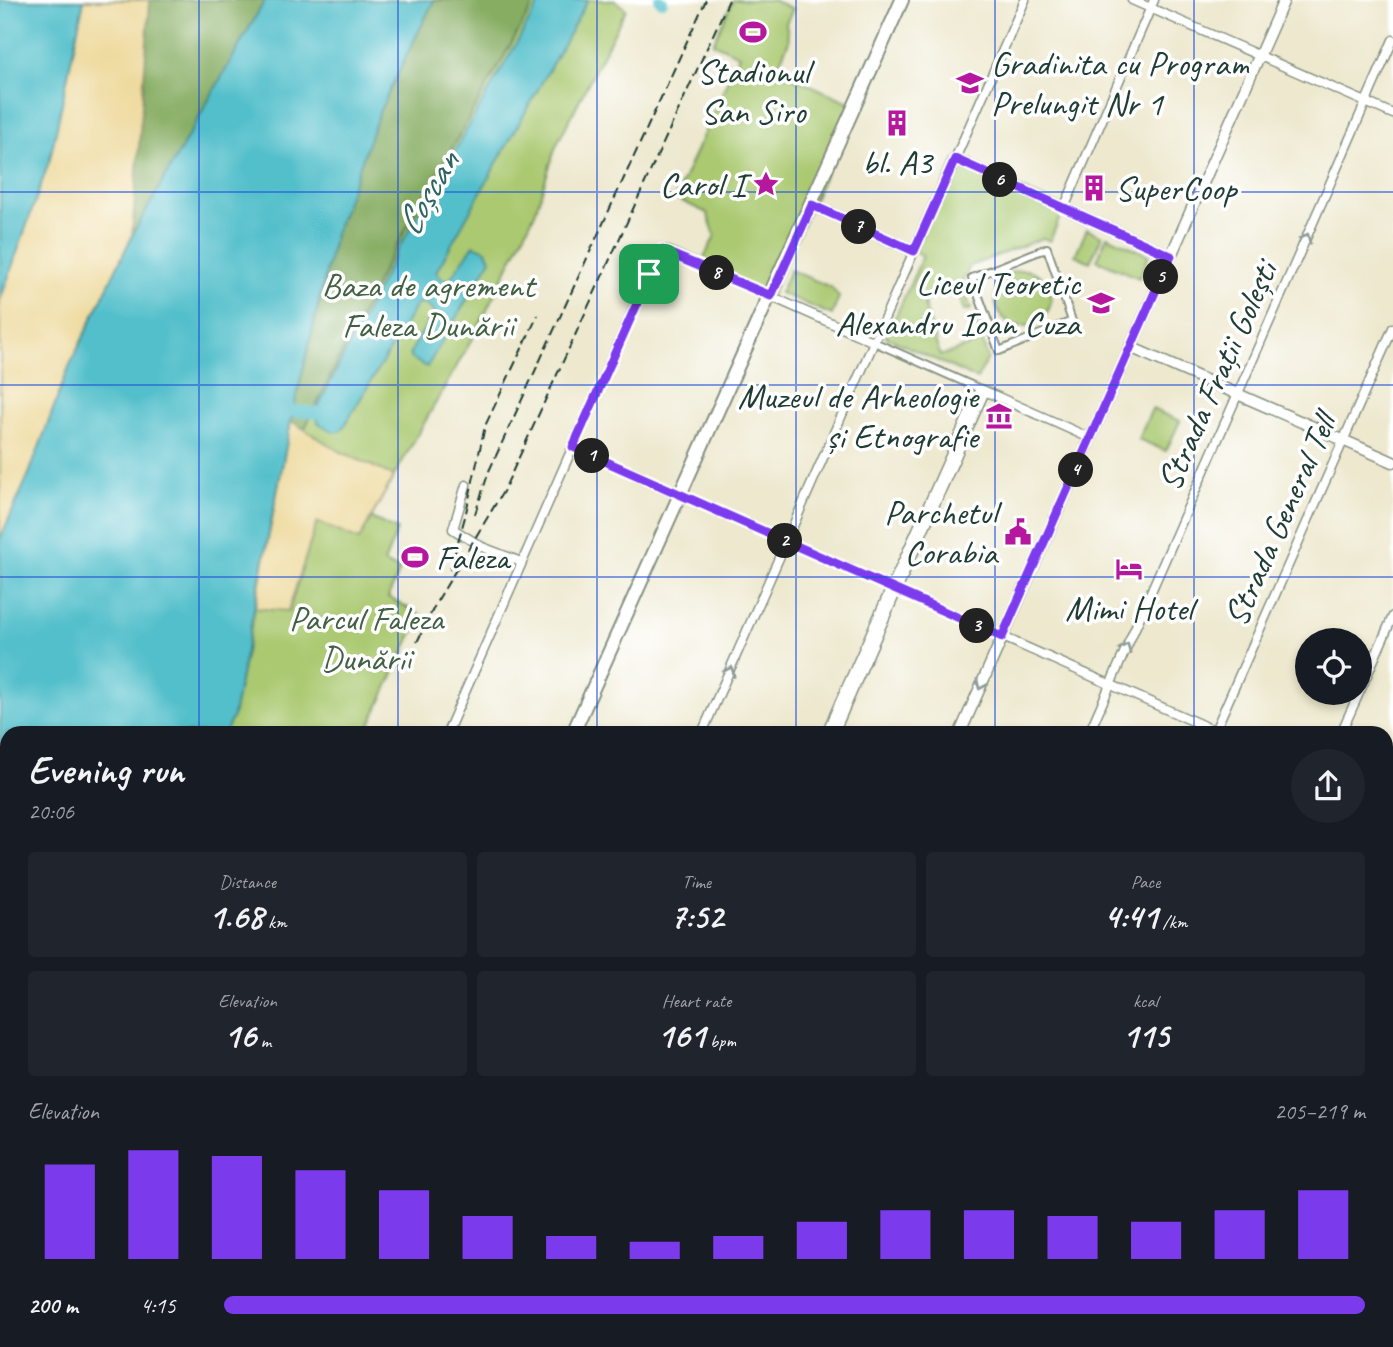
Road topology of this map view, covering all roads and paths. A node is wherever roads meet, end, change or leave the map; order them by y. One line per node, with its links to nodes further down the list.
1 (902, 0): 11 (main road)
2 (1025, 0): 10 (street)
3 (1132, 0): 5 (street)
4 (1284, 0): 7 (street)
5 (1153, 4): 7 (street); 12 (street)
6 (1393, 40): 8 (street, Strada Frații Golești)
7 (1259, 56): 8 (street); 15 (street)
8 (1366, 103): 9 (street); 21 (street, Strada Frații Golești, one-way to 8)
9 (1393, 114)
10 (955, 159): 12 (street); 14 (street)
11 (812, 205): 14 (street); 16 (main road)
12 (1064, 208): 15 (street)
13 (1047, 248): 13 (street)
14 (914, 251): 18 (street)
15 (1171, 256): 19 (street)
16 (771, 296): 18 (street); 24 (street); 27 (main road)
17 (1393, 327): 23 (street, Strada General Tell)
18 (874, 342): 20 (street); 28 (street)
19 (1130, 347): 21 (street); 22 (street)
20 (982, 390): 22 (street); 30 (street)
21 (1237, 394): 23 (street); 34 (street, Strada Frații Golești, one-way to 21)
22 (1090, 438): 32 (street)
23 (1343, 440): 25 (street); 44 (street, Strada General Tell)
24 (573, 447): 27 (street); 29 (street)
25 (1393, 463)
26 (466, 485): 29 (street)
27 (681, 495): 28 (street); 37 (main road)
28 (786, 541): 30 (street); 38 (street, one-way to 28)
29 (521, 562): 36 (street)
30 (895, 589): 32 (street); 39 (street); 40 (street)
31 (1393, 616): 33 (street)
32 (1002, 637): 34 (street); 41 (street, one-way to 41)
33 (1372, 663)
34 (1110, 685): 42 (street, Strada Frații Golești); 43 (street)
35 (1353, 705): 45 (street)
36 (450, 726)
37 (576, 726)
38 (705, 726)
39 (829, 726)
40 (837, 726)
41 (963, 726)
42 (1092, 726)
43 (1201, 726)
44 (1219, 726)
45 (1344, 726)

